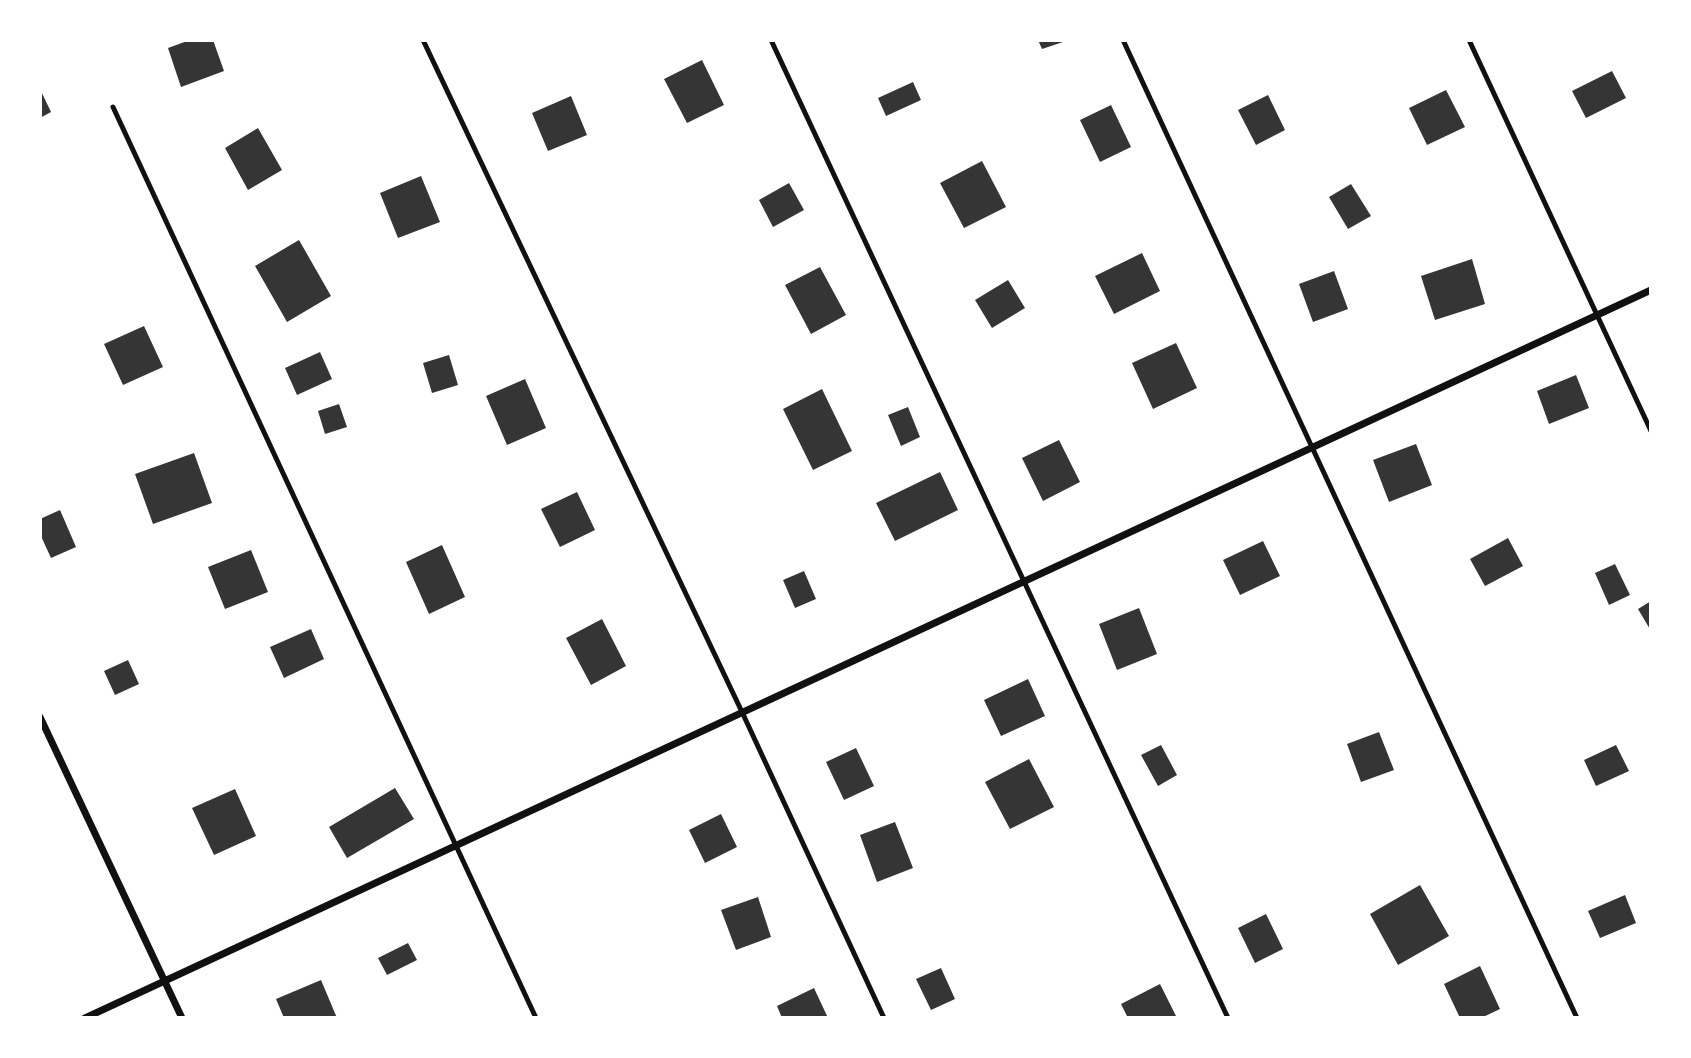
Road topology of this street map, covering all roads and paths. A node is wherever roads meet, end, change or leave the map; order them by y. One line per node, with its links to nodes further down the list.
1 (423, 40): 11 (lane)
2 (771, 40): 10 (lane)
3 (1123, 40): 9 (lane)
4 (1469, 40): 7 (lane)
5 (114, 107): 13 (lane)
6 (1651, 290): 7 (street)
7 (1596, 316): 8 (lane); 9 (street)
8 (1651, 431)
9 (1313, 447): 10 (street); 20 (lane)
10 (1022, 582): 11 (street); 19 (lane)
11 (742, 712): 13 (street); 18 (lane)
12 (40, 717): 14 (street)
13 (456, 845): 14 (street); 17 (lane)
14 (165, 980): 15 (street); 16 (street)
15 (85, 1018)
16 (183, 1018)
17 (536, 1018)
18 (884, 1018)
19 (1228, 1018)
20 (1577, 1018)

